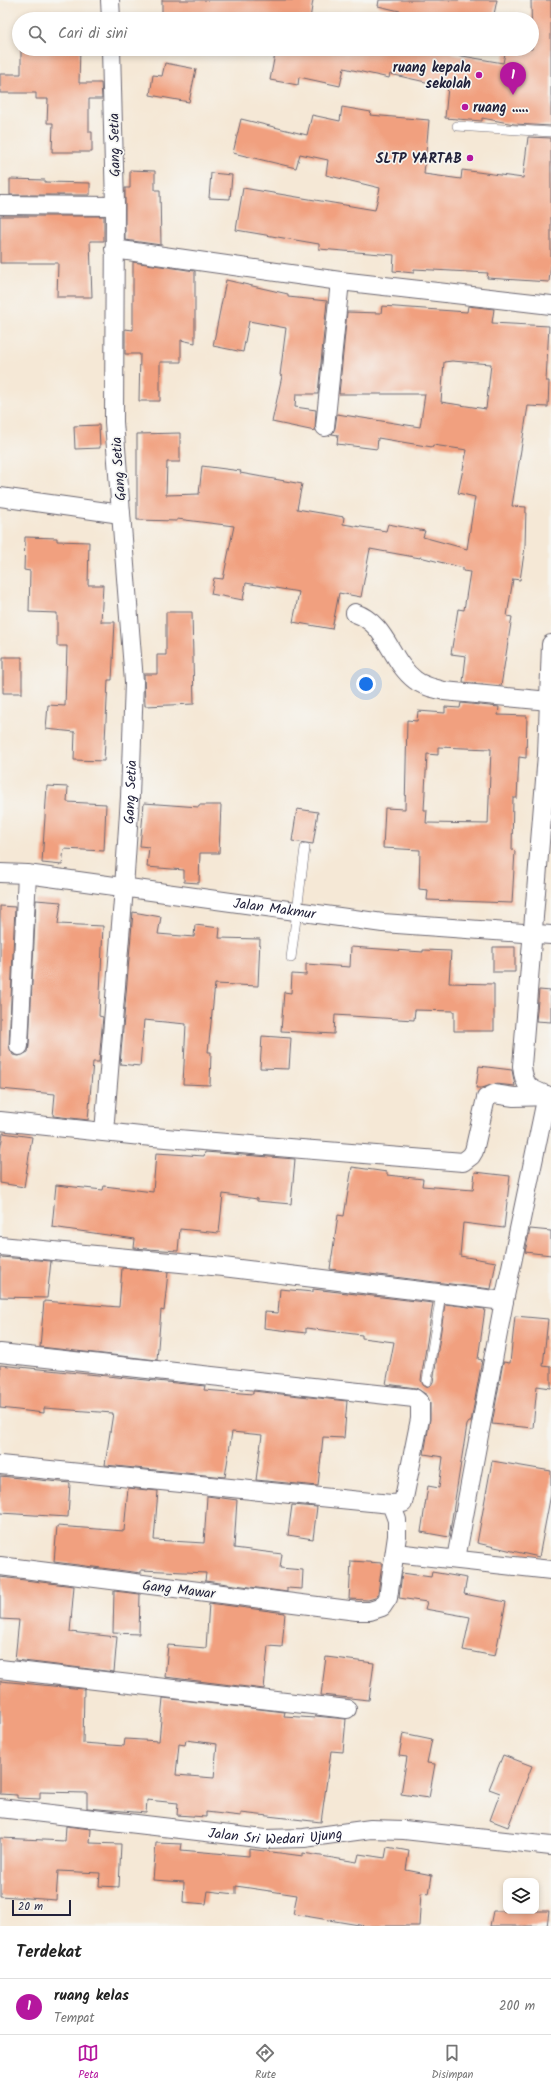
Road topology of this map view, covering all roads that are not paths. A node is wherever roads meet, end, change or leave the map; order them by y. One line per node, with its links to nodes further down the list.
1 (110, 0): 2 (street)
2 (110, 12)
3 (111, 56): 7 (street, Gang Setia)
4 (457, 126): 5 (lane)
5 (551, 132)
6 (0, 205): 7 (street)
7 (115, 206): 8 (street, Gang Setia)
8 (114, 249): 9 (street); 13 (street, Gang Setia)
9 (340, 281): 10 (street); 11 (street)
10 (551, 305)
11 (325, 427)
12 (0, 497): 13 (street)
13 (121, 514): 20 (street, Gang Setia)
14 (355, 613): 16 (street)
15 (551, 644): 16 (street)
16 (549, 701): 22 (street)
17 (305, 848): 21 (lane)
18 (0, 873): 19 (street, Jalan Makmur)
19 (27, 874): 20 (street, Jalan Makmur); 24 (street)
20 (124, 888): 21 (street, Jalan Makmur); 27 (street, Gang Setia)
21 (296, 910): 22 (street, Jalan Makmur); 23 (lane)
22 (542, 934): 25 (street)
23 (291, 958)
24 (18, 1046)
25 (549, 1096): 27 (street); 30 (street)
26 (0, 1121): 27 (street)
27 (104, 1132)
28 (0, 1246): 29 (street)
29 (441, 1294): 30 (street); 32 (lane)
30 (504, 1301): 36 (street)
31 (0, 1354): 34 (street)
32 (427, 1381)
33 (0, 1465): 34 (street)
34 (391, 1504): 35 (street, Gang Mawar)
35 (395, 1553): 36 (street); 37 (street, Gang Mawar)
36 (456, 1559): 38 (street)
37 (0, 1566)
38 (551, 1570)
39 (0, 1669): 40 (street)
40 (347, 1708)
41 (0, 1808): 42 (street, Jalan Sri Wedari Ujung)
42 (551, 1846)

